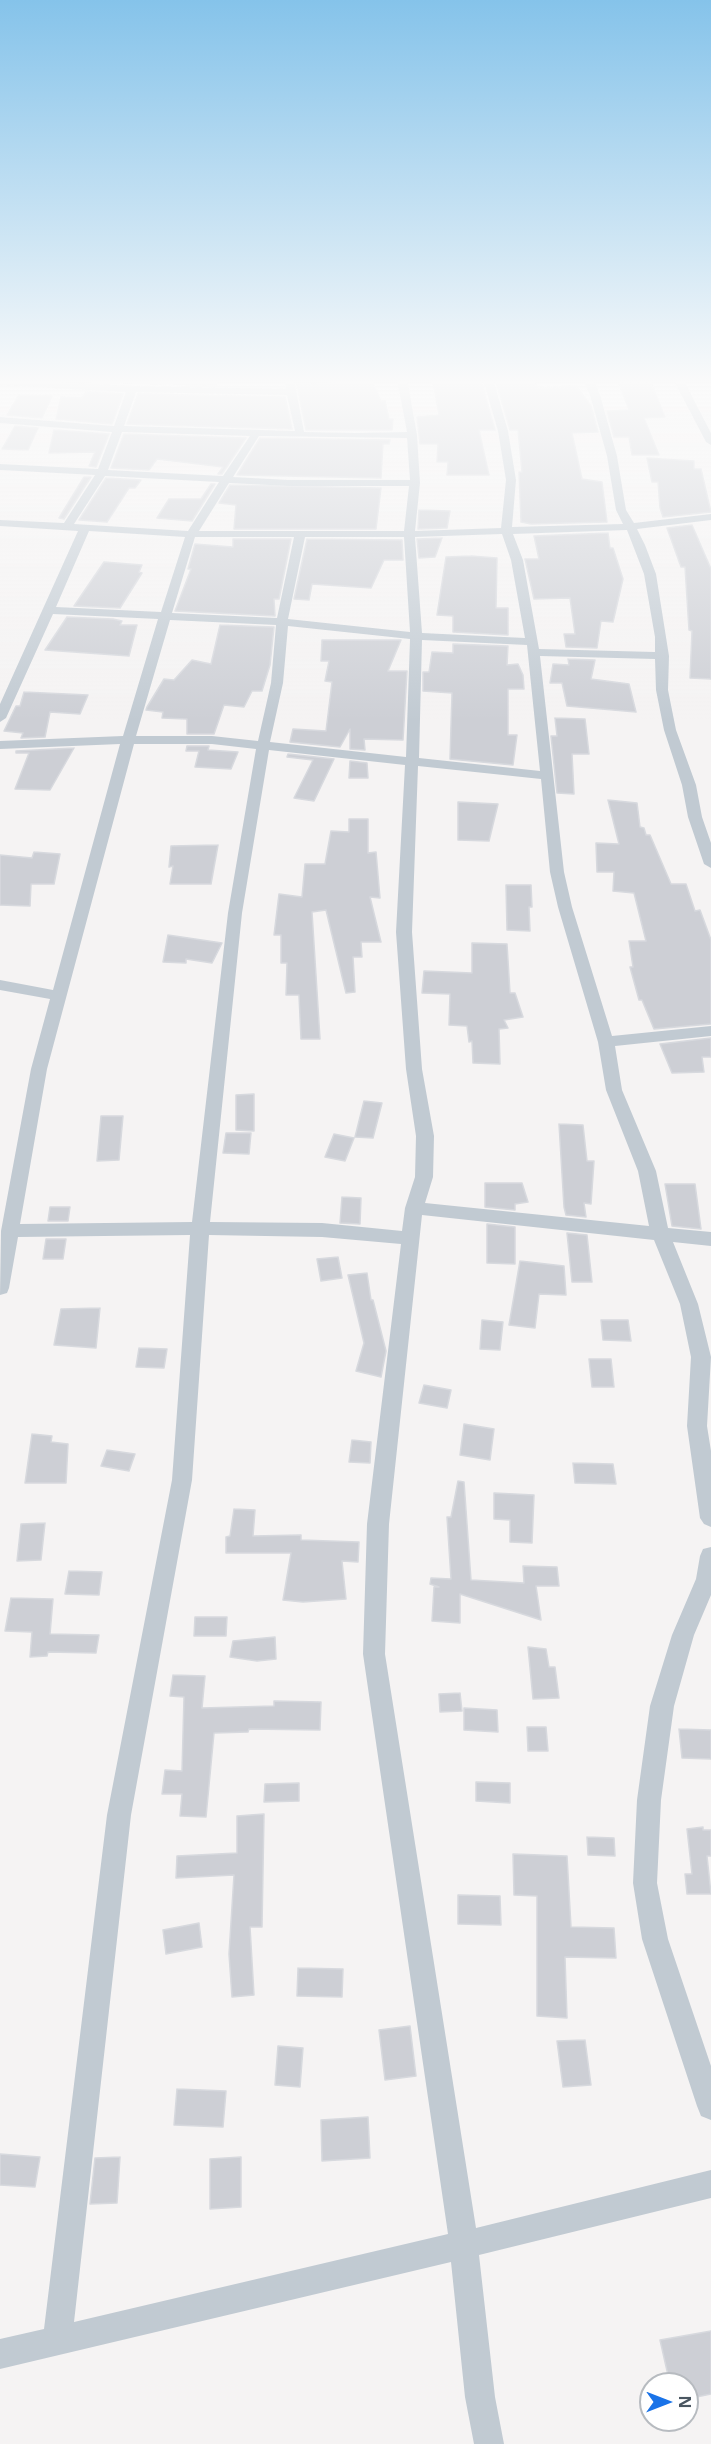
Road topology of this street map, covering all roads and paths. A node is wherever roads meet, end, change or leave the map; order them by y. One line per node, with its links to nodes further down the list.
1 (89, 493): 8 (street)
2 (219, 493): 13 (street)
3 (414, 493): 14 (street)
4 (510, 493): 11 (street)
5 (618, 493): 9 (street)
6 (711, 517): 9 (street)
7 (0, 522): 8 (street)
8 (67, 527): 10 (street)
9 (630, 527): 11 (street); 20 (street)
10 (85, 528): 13 (street); 15 (street)
11 (506, 531): 14 (street); 19 (street)
12 (300, 533): 13 (street); 14 (street); 17 (street)
13 (191, 534): 16 (street)
14 (409, 534): 18 (street)
15 (49, 610): 16 (street); 21 (street)
16 (166, 617): 17 (street); 22 (street)
17 (282, 622): 18 (street); 24 (street)
18 (416, 636): 19 (street); 25 (street)
19 (533, 647): 20 (street); 26 (street)
20 (663, 656): 27 (street)
21 (0, 718)
22 (128, 741): 23 (street); 24 (street); 29 (street)
23 (0, 745)
24 (263, 746): 25 (street); 33 (street)
25 (412, 761): 26 (street); 32 (street)
26 (547, 776): 31 (street)
27 (711, 864)
28 (0, 984): 29 (street)
29 (60, 996): 34 (street)
30 (711, 1031): 31 (street)
31 (606, 1042): 35 (street)
32 (414, 1208): 35 (street); 36 (street)
33 (200, 1228): 34 (street); 36 (street); 44 (street)
34 (10, 1232): 38 (street)
35 (660, 1233): 37 (street); 39 (street)
36 (411, 1238): 43 (street)
37 (711, 1239)
38 (0, 1288)
39 (711, 1518)
40 (711, 1556): 41 (street)
41 (711, 2106)
42 (711, 2184): 43 (street)
43 (464, 2245): 44 (street); 46 (street)
44 (57, 2340): 45 (street)
45 (0, 2354)
46 (489, 2444)

